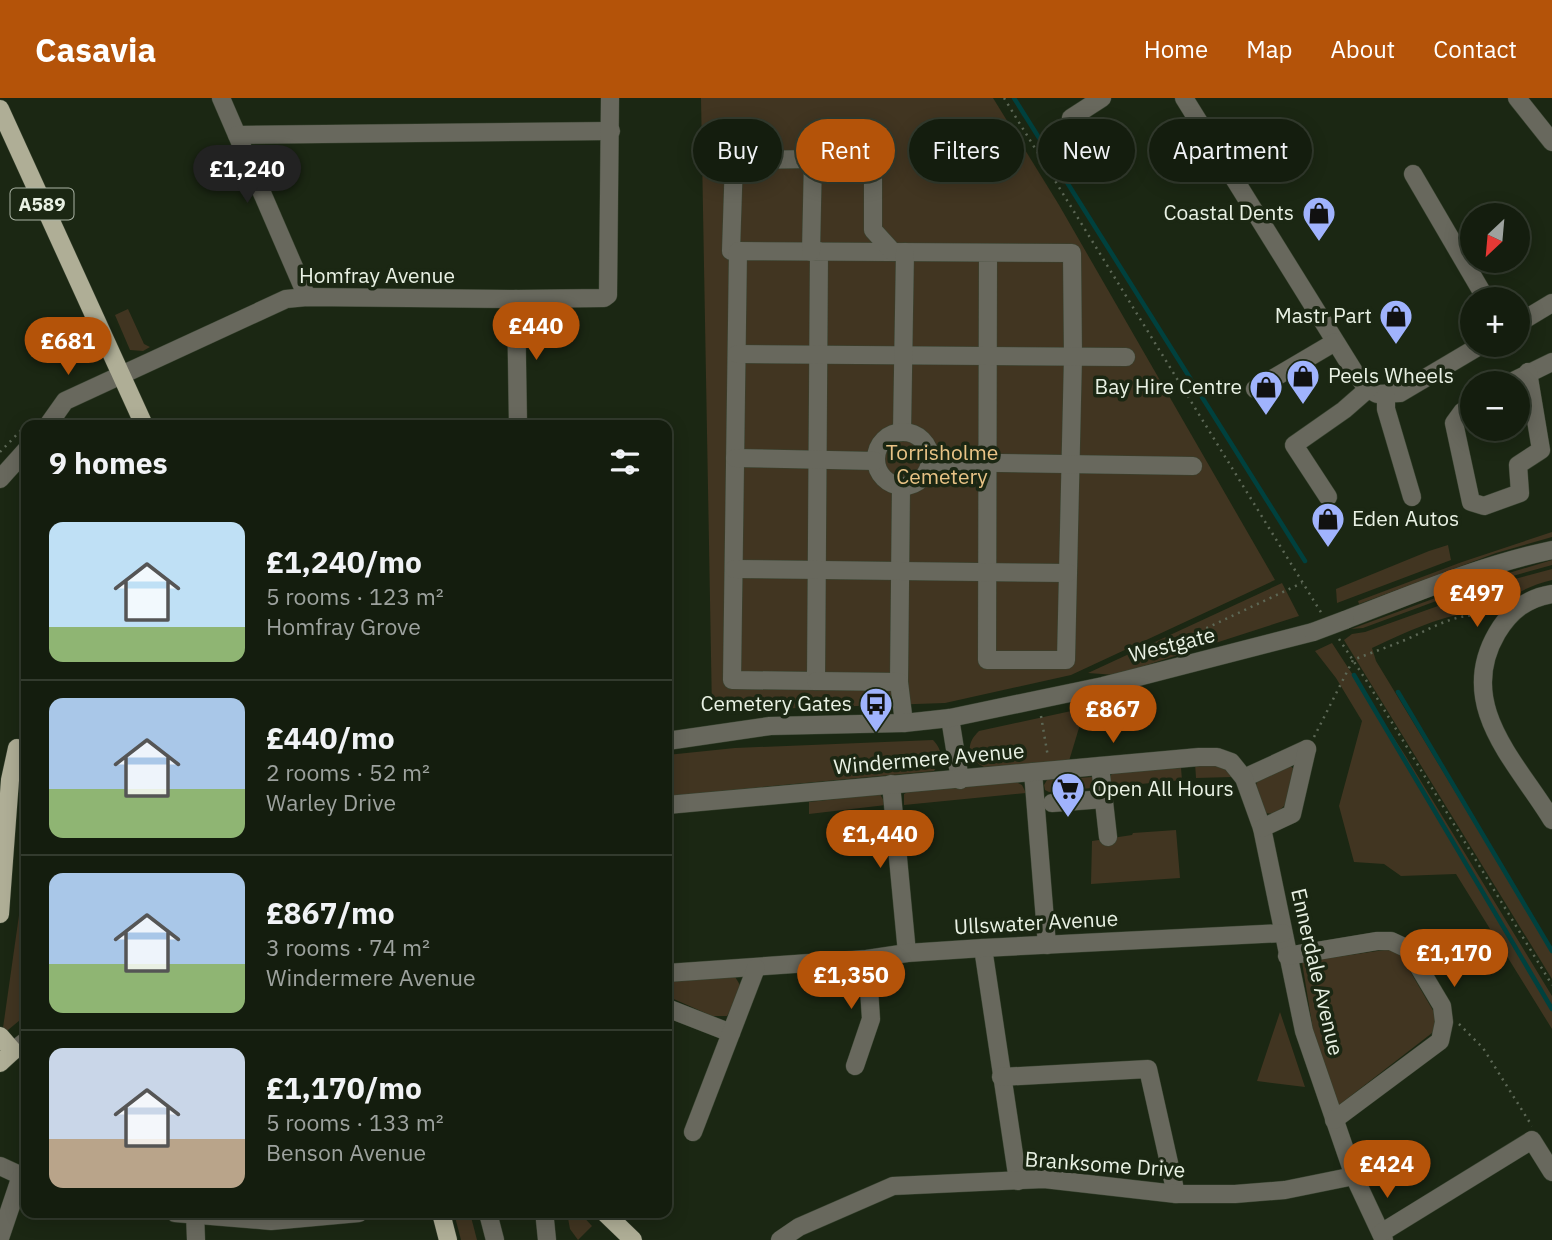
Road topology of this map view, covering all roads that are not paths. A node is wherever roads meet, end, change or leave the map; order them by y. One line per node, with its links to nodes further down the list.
1 (221, 98): 9 (street)
2 (610, 98): 8 (street)
3 (1102, 98): 7 (street)
4 (1184, 98): 24 (street)
5 (1517, 98): 10 (street)
6 (0, 108): 34 (main road, A589)
7 (1071, 118)
8 (611, 131): 9 (street); 21 (street, Homfray Avenue)
9 (237, 135): 20 (street)
10 (1552, 142)
11 (796, 159): 15 (street)
12 (1413, 174): 19 (street)
13 (813, 182): 16 (street)
14 (873, 182): 17 (street)
15 (738, 251): 16 (street); 25 (street)
16 (815, 252): 17 (street); 26 (street)
17 (899, 252): 18 (street); 27 (street)
18 (988, 253): 28 (street); 29 (street)
19 (1479, 287)
20 (307, 297): 21 (street, Homfray Avenue); 34 (street, Homfray Avenue)
21 (516, 299): 42 (street)
22 (1552, 303): 23 (street)
23 (1530, 316)
24 (1335, 342): 36 (street); 37 (street)
25 (737, 354): 26 (street); 45 (street)
26 (818, 355): 27 (street); 46 (street)
27 (903, 355): 28 (street); 43 (street)
28 (988, 356): 29 (street); 49 (street)
29 (1073, 357): 30 (street); 50 (street)
30 (1126, 357)
31 (1461, 357): 38 (street)
32 (1552, 362): 33 (street)
33 (1530, 371)
34 (121, 375): 40 (street, Homfray Avenue); 41 (main road, A589)
35 (1530, 384): 39 (street)
36 (1255, 389)
37 (1368, 389): 38 (street); 54 (street)
38 (1386, 395): 55 (street)
39 (1460, 414)
40 (52, 420)
41 (142, 420)
42 (518, 420)
43 (902, 432): 47 (street); 48 (street)
44 (21, 456): 52 (street)
45 (735, 458): 46 (street); 57 (street)
46 (818, 460): 47 (street); 58 (street)
47 (875, 461): 53 (street)
48 (930, 462): 49 (street); 53 (street)
49 (988, 463): 50 (street); 60 (street)
50 (1070, 464): 51 (street); 61 (street)
51 (1193, 466)
52 (0, 479)
53 (901, 486): 59 (street)
54 (1328, 496)
55 (1412, 497)
56 (1552, 550): 65 (street, Westgate, bridge)
57 (734, 569): 58 (street); 63 (street)
58 (817, 570): 59 (street); 63 (street)
59 (900, 571): 60 (street); 64 (street)
60 (987, 572): 61 (street); 61 (street)
61 (1068, 573)
62 (1552, 594): 77 (street)
63 (816, 681): 64 (street)
64 (899, 682): 66 (street)
65 (950, 718): 66 (street, Westgate); 72 (street)
66 (904, 723): 67 (street, Westgate)
67 (672, 740)
68 (14, 747): 79 (main road)
69 (1100, 766): 70 (street, Windermere Avenue); 71 (street, Windermere Avenue); 74 (street)
70 (1033, 772): 72 (street, Windermere Avenue); 83 (street)
71 (1244, 778): 78 (street, Ennerdale Avenue); 78 (street)
72 (960, 780): 73 (street, Windermere Avenue)
73 (891, 785): 76 (street, Windermere Avenue); 85 (street)
74 (1104, 799): 75 (street); 80 (street)
75 (1052, 803)
76 (672, 805)
77 (1551, 816)
78 (1262, 828): 82 (street, Ennerdale Avenue)
79 (2, 836): 81 (main road)
80 (1108, 837)
81 (0, 914)
82 (1283, 933): 83 (street, Ullswater Avenue); 86 (street, Ennerdale Avenue)
83 (1047, 945): 84 (street, Ullswater Avenue)
84 (983, 947): 85 (street, Ullswater Avenue); 95 (street)
85 (907, 953): 87 (street, Ullswater Avenue)
86 (1287, 956): 96 (street, Ennerdale Avenue); 96 (street)
87 (867, 959): 88 (street, Ullswater Avenue); 94 (street)
88 (756, 968): 89 (street, Ullswater Avenue); 91 (street)
89 (672, 973)
90 (672, 1010): 91 (street)
91 (731, 1033): 97 (street)
92 (0, 1036): 93 (main road)
93 (13, 1052)
94 (855, 1066)
95 (1001, 1077): 102 (street); 104 (street)
96 (1335, 1120): 101 (street, Ennerdale Avenue)
97 (693, 1132)
98 (0, 1167): 100 (street)
99 (1552, 1172): 112 (street)
100 (21, 1176)
101 (1354, 1176): 104 (street, Branksome Drive); 112 (street, Ennerdale Avenue)
102 (1018, 1181): 104 (street, Branksome Drive); 119 (street, Branksome Drive)
103 (21, 1185): 113 (street)
104 (1176, 1194)
105 (194, 1218): 114 (street)
106 (238, 1218): 107 (street)
107 (304, 1218)
108 (443, 1218): 115 (main road)
109 (489, 1218): 116 (street)
110 (610, 1218): 118 (main road)
111 (545, 1220): 117 (street)
112 (1382, 1237)
113 (0, 1238)
114 (196, 1240)
115 (448, 1240)
116 (495, 1240)
117 (547, 1240)
118 (633, 1240)
119 (780, 1240)

